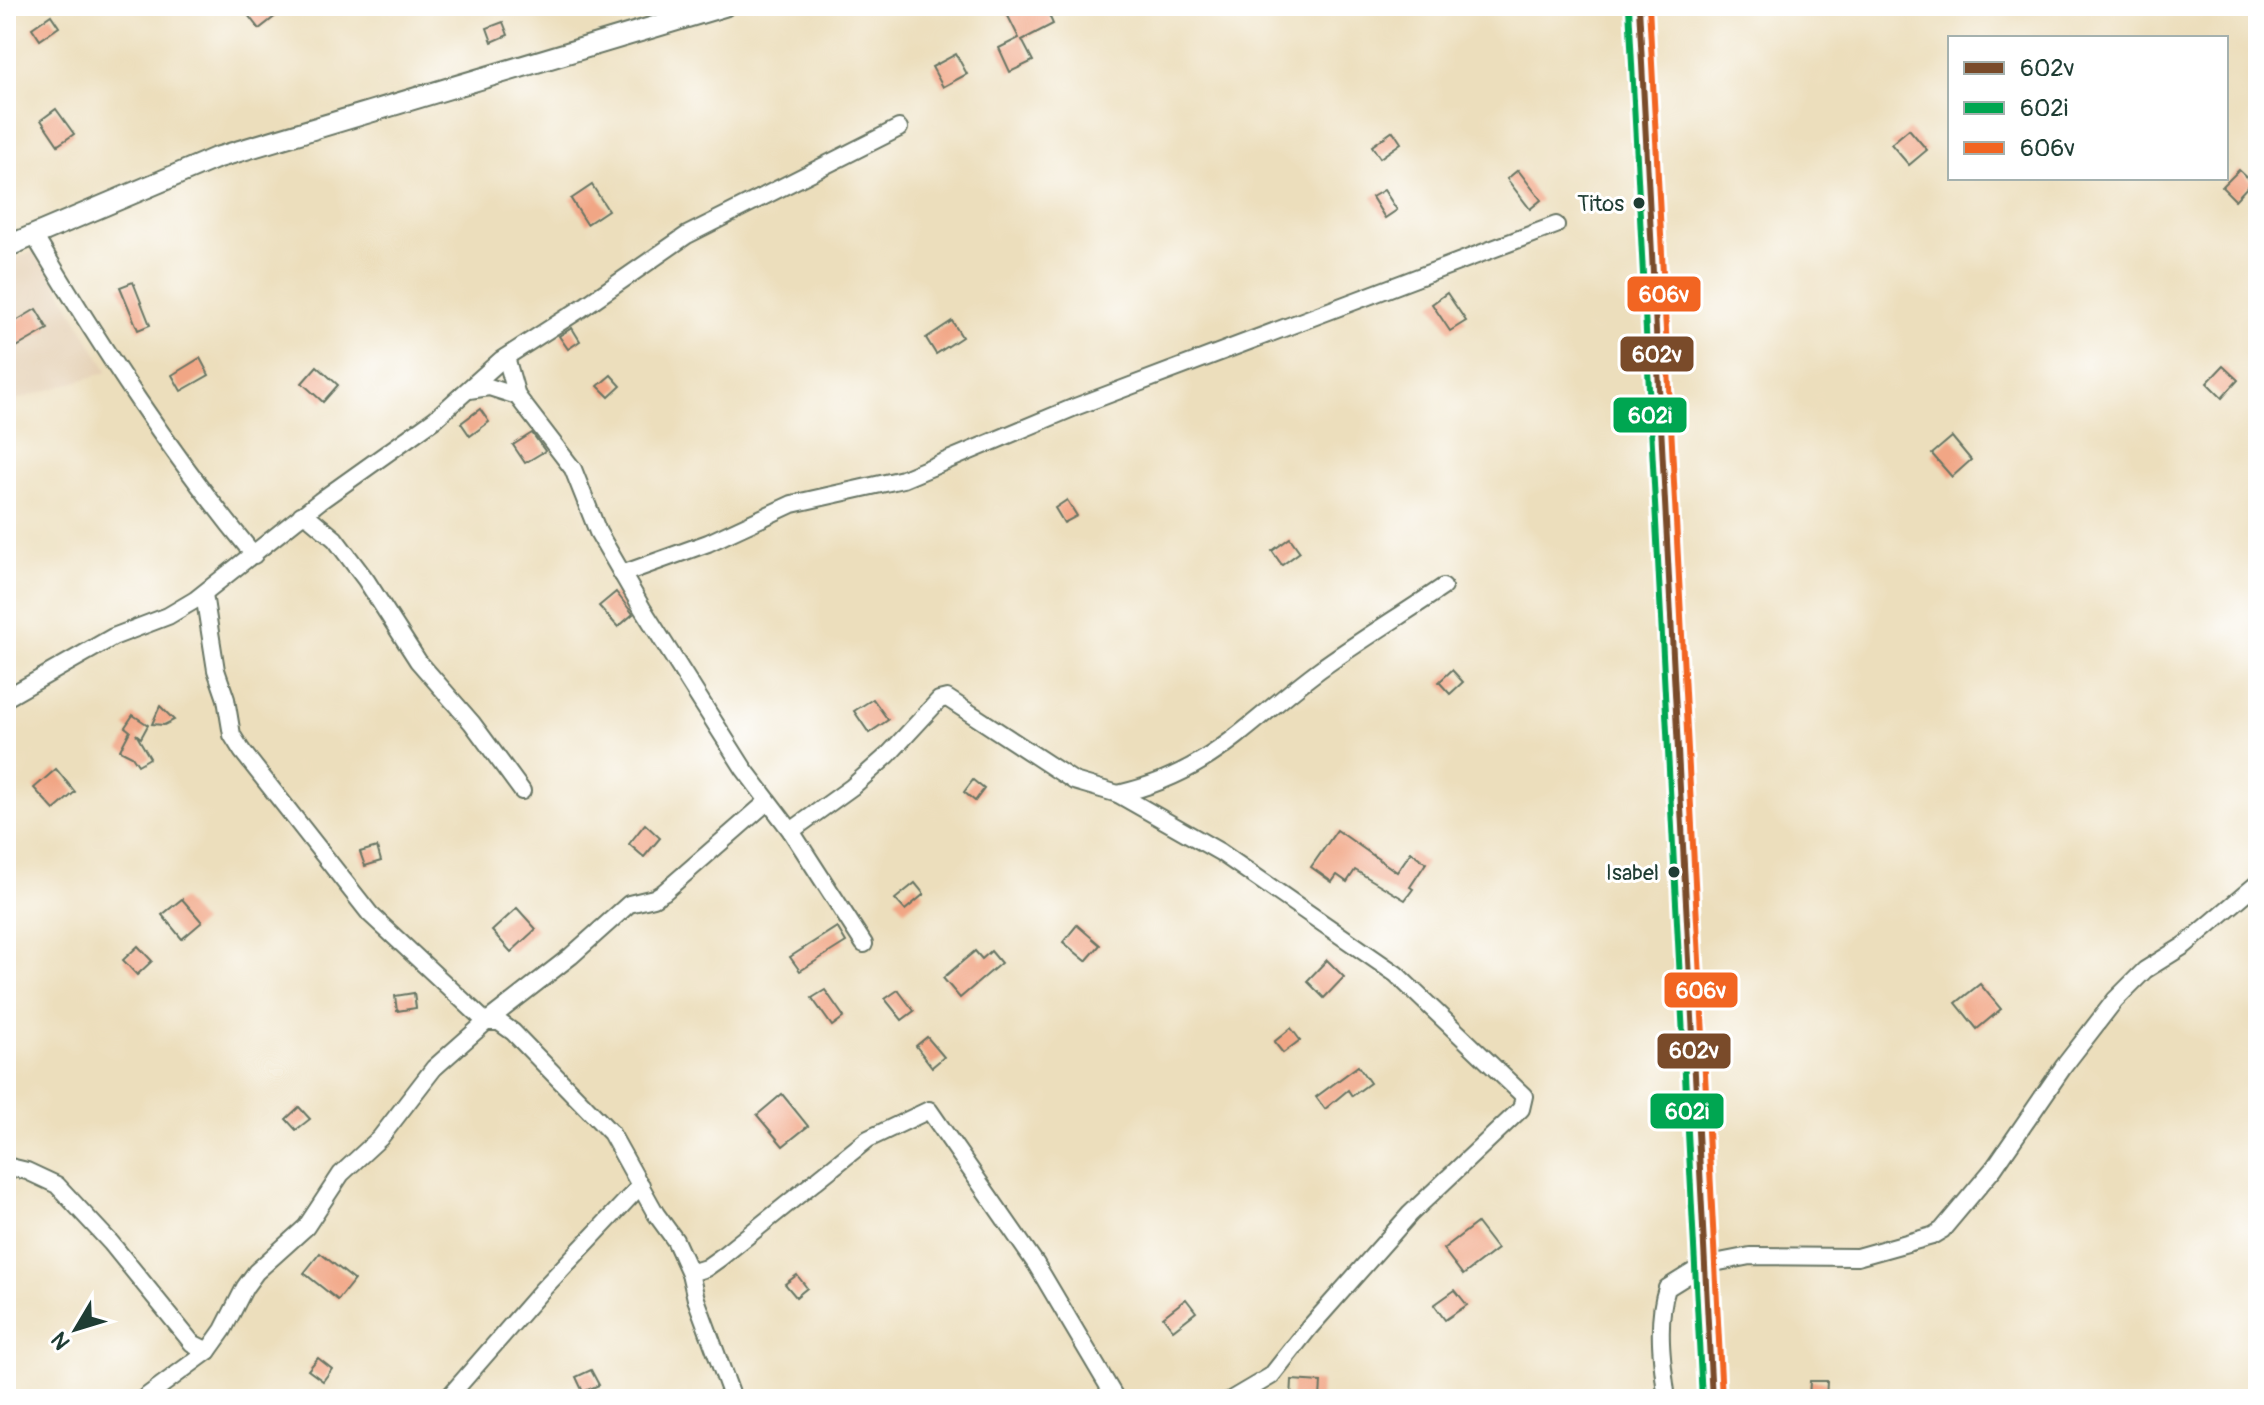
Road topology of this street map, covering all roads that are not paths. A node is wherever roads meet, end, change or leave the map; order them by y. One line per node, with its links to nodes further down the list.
1 (724, 6): 5 (street)
2 (1639, 6): 27 (highway)
3 (899, 128): 7 (street)
4 (1556, 225): 12 (street)
5 (35, 237): 6 (street); 11 (street)
6 (6, 247)
7 (506, 357): 8 (street); 9 (street)
8 (469, 390): 9 (street); 10 (street)
9 (517, 396): 12 (street)
10 (301, 515): 11 (street); 18 (street)
11 (254, 555): 14 (street)
12 (622, 574): 20 (street)
13 (1443, 587): 19 (street)
14 (204, 594): 15 (street); 16 (street)
15 (185, 606): 16 (street); 17 (street)
16 (206, 616): 24 (street)
17 (6, 698)
18 (522, 791)
19 (1118, 794): 21 (street); 34 (street)
20 (767, 802): 21 (street); 24 (street)
21 (791, 831): 23 (street)
22 (2258, 883): 27 (street)
23 (864, 944)
24 (486, 1022): 26 (street); 29 (street)
25 (6, 1166): 29 (street)
26 (641, 1185): 28 (street); 31 (street)
27 (1704, 1265): 35 (street); 36 (highway)
28 (690, 1273): 32 (street); 33 (street)
29 (208, 1351): 30 (street)
30 (143, 1399)
31 (447, 1399)
32 (733, 1399)
33 (1116, 1399)
34 (1232, 1399)
35 (1667, 1399)
36 (1712, 1399)

